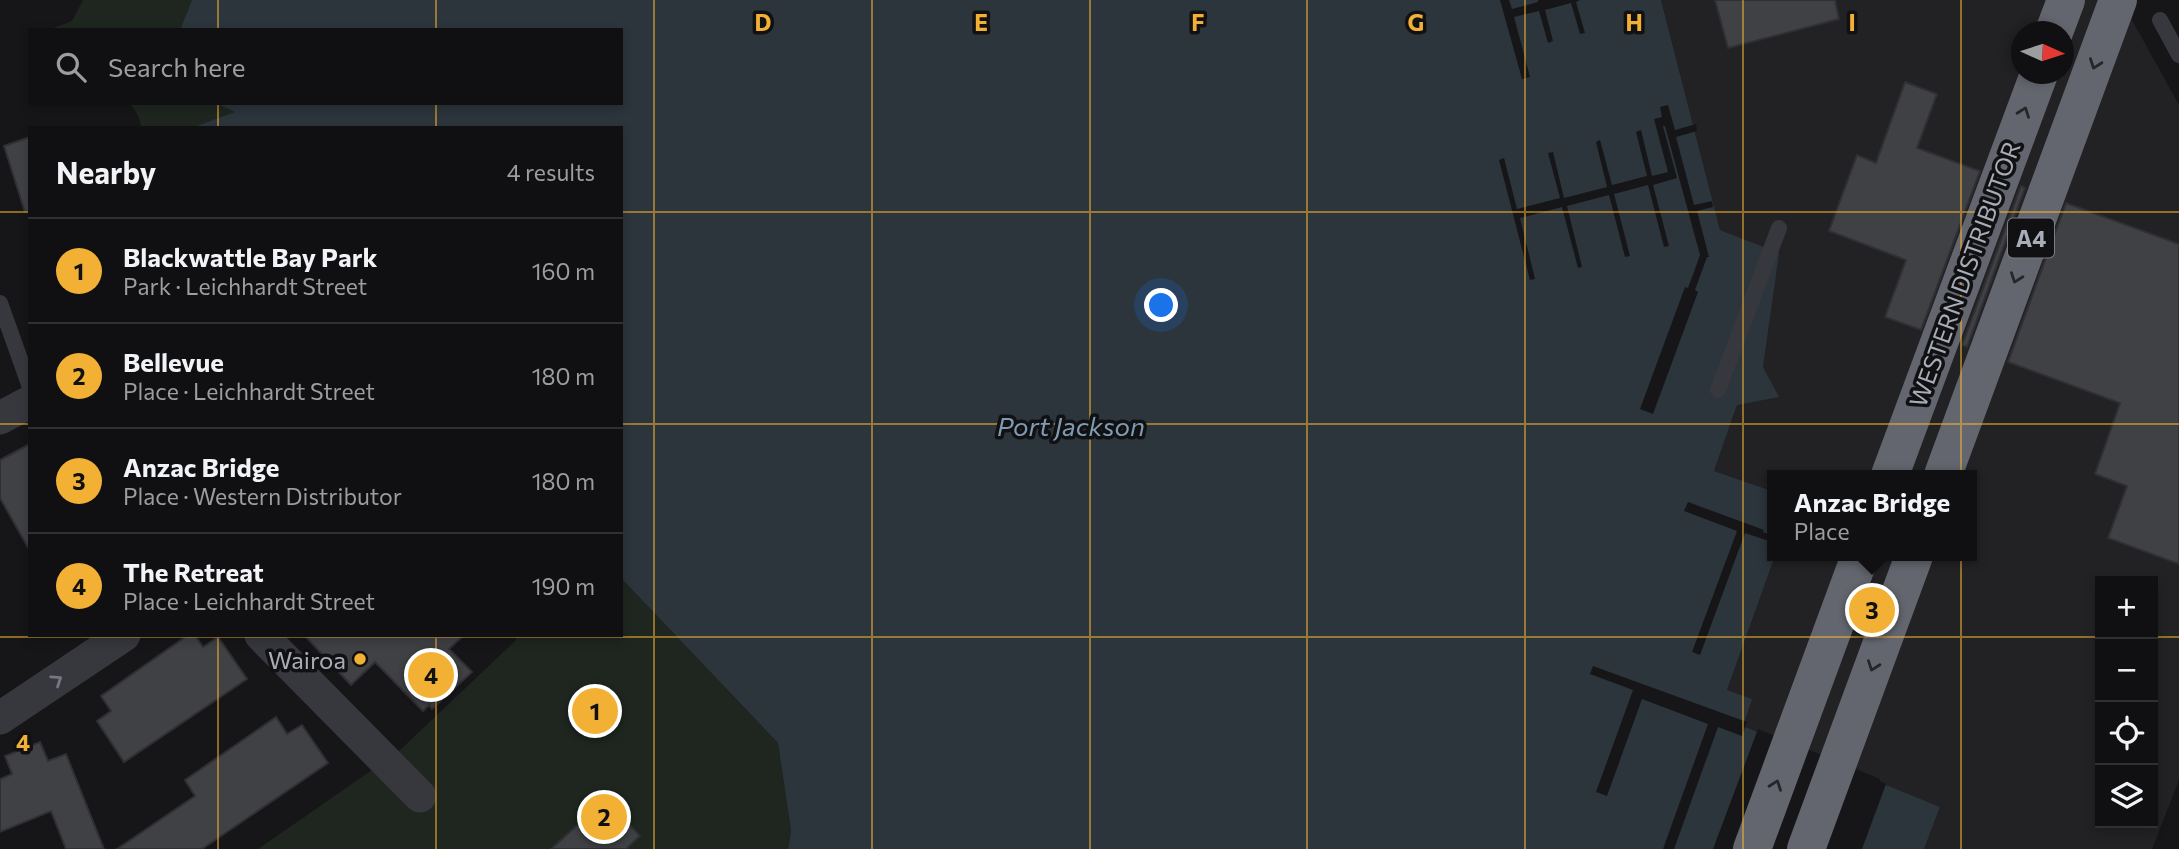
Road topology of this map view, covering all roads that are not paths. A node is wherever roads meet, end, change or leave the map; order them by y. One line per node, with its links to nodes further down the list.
1 (2066, 0): 4 (highway)
2 (2118, 0): 14 (highway, WESTERN DISTRIBUTOR / A4, one-way to 14)
3 (2160, 20): 5 (lane)
4 (2058, 21)
5 (2179, 55)
6 (2035, 84): 13 (highway, WESTERN DISTRIBUTOR / A4, one-way to 6)
7 (1779, 228): 10 (lane)
8 (0, 303): 9 (lane)
9 (28, 381)
10 (1718, 390)
11 (28, 403): 12 (street)
12 (0, 418)
13 (1892, 470)
14 (1945, 470)
15 (1858, 561): 21 (highway, one-way to 15)
16 (1912, 561): 22 (highway, one-way to 22)
17 (121, 637): 19 (street, one-way to 17)
18 (263, 637): 20 (street)
19 (0, 718)
20 (420, 796)
21 (1752, 849)
22 (1806, 849)

